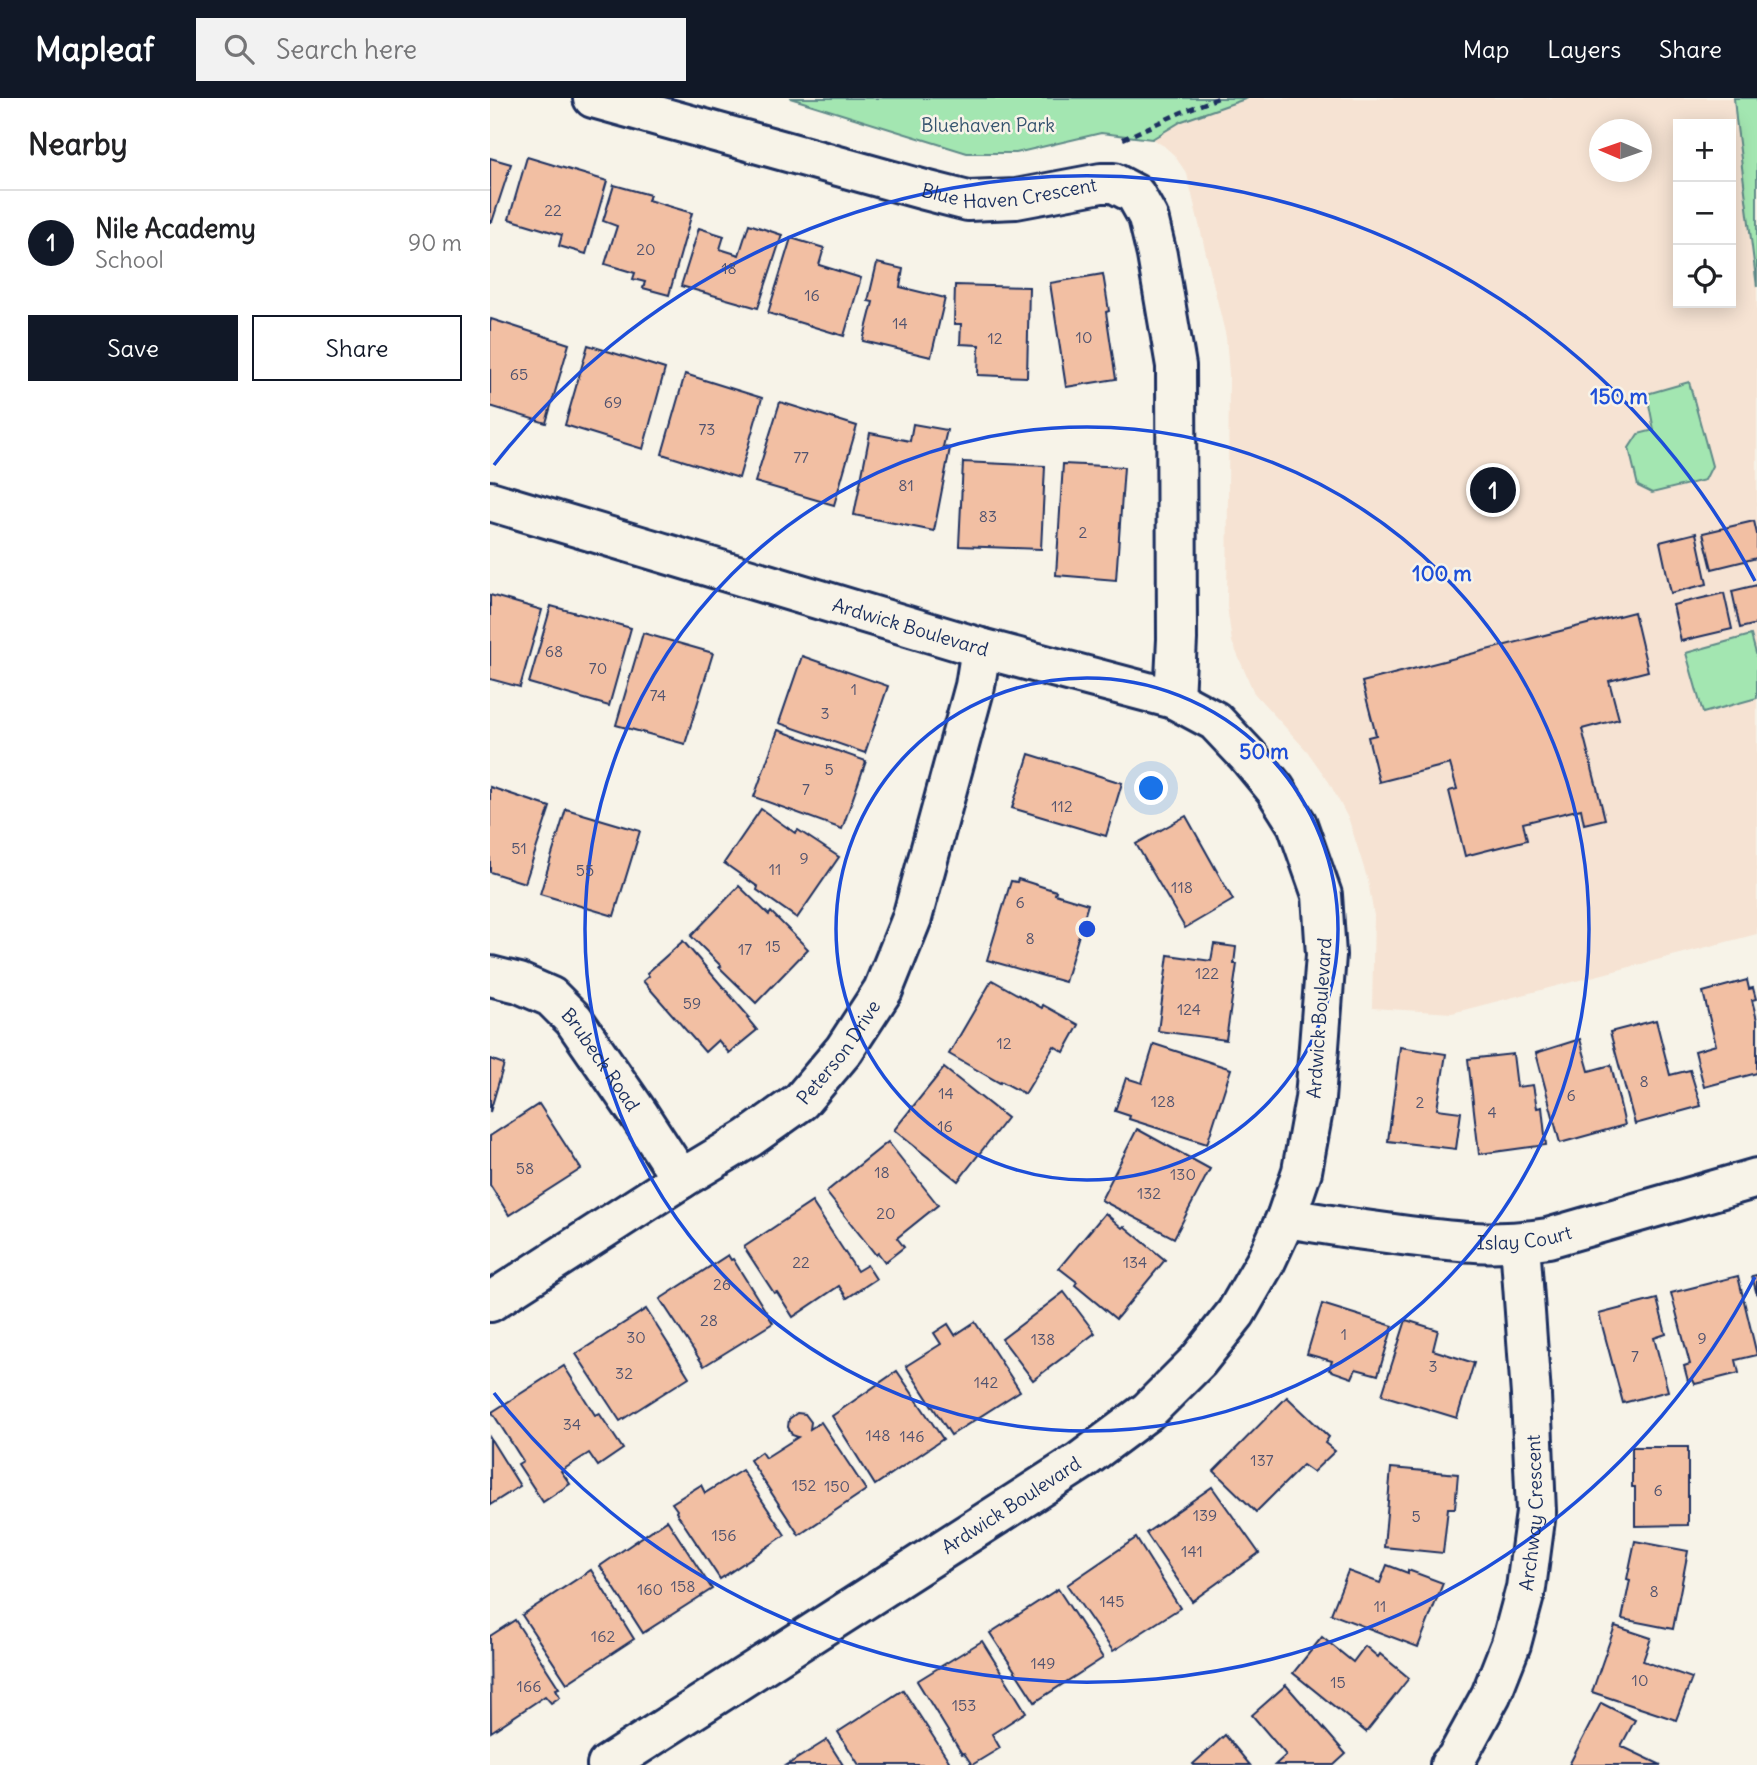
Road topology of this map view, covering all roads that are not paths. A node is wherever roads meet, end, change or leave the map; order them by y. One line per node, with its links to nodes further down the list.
1 (593, 98): 4 (street, Blue Haven Crescent)
2 (490, 500): 3 (street, Ardwick Boulevard)
3 (981, 648): 4 (street, Ardwick Boulevard); 7 (street, Peterson Drive)
4 (1174, 699): 8 (street, Ardwick Boulevard)
5 (490, 976): 7 (street, Brubeck Road)
6 (1757, 1178): 9 (street, Islay Court)
7 (681, 1179): 10 (street, Peterson Drive)
8 (1286, 1219): 9 (street, Islay Court); 11 (street, Ardwick Boulevard)
9 (1520, 1243): 12 (street, Archway Crescent)
10 (490, 1302)
11 (607, 1765)
12 (1450, 1765)

